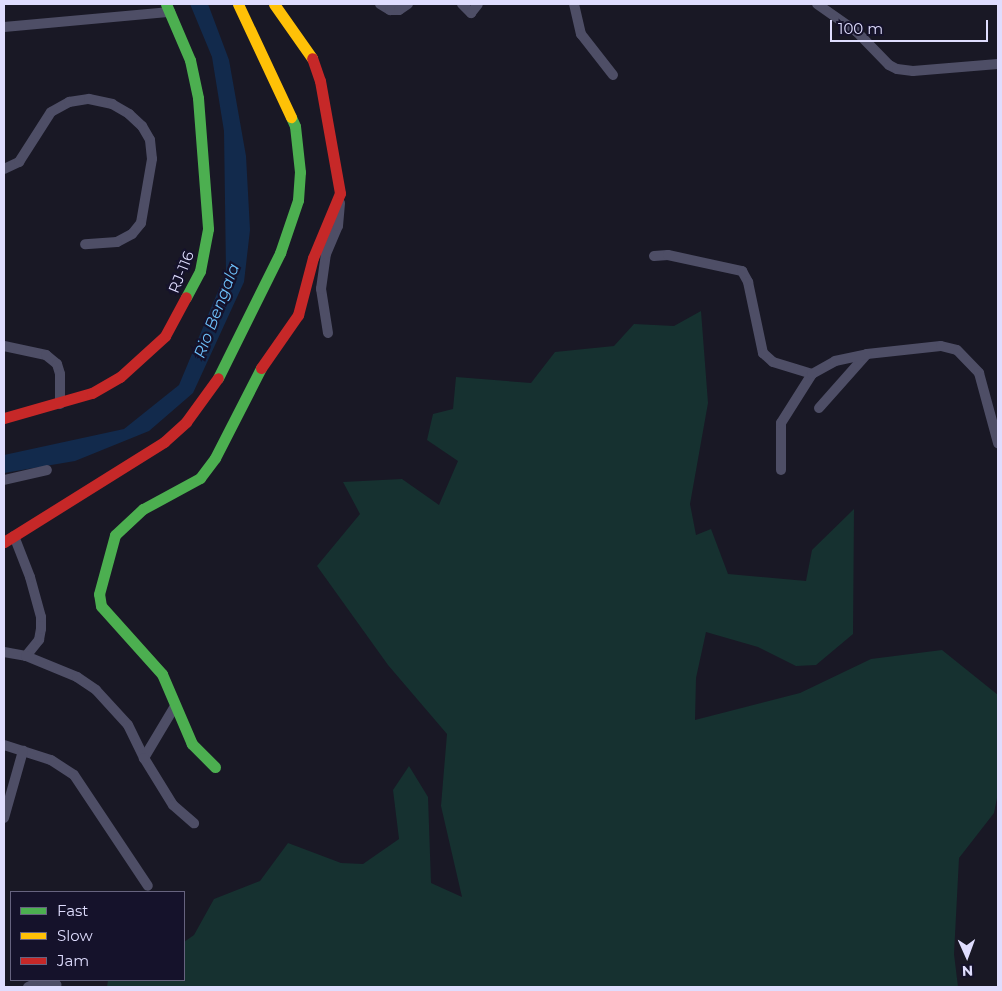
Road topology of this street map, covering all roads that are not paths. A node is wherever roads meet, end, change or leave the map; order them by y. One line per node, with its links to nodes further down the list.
1 (238, 4): 28 (main road)
2 (274, 4): 14 (main road)
3 (380, 4): 4 (street)
4 (408, 4)
5 (462, 4): 6 (street)
6 (478, 4)
7 (574, 4): 12 (street)
8 (816, 4): 11 (street)
9 (168, 8): 10 (street); 21 (main road, RJ-116 / RJ-116)
10 (4, 27)
11 (998, 64)
12 (613, 75)
13 (4, 169): 15 (street)
14 (340, 192): 17 (street); 31 (main road)
15 (86, 244)
16 (654, 256): 20 (street)
17 (328, 333)
18 (4, 346): 21 (street)
19 (867, 354): 20 (street); 22 (street); 24 (street)
20 (812, 374): 26 (street)
21 (60, 404): 23 (main road, RJ-116 / RJ-116)
22 (819, 408)
23 (4, 418)
24 (998, 443)
25 (47, 470): 27 (street)
26 (781, 470)
27 (4, 480)
28 (9, 539): 30 (street)
29 (4, 652): 30 (street)
30 (26, 656): 34 (street)
31 (175, 706): 34 (street); 35 (main road)
32 (4, 745): 33 (street)
33 (23, 751): 36 (street); 38 (street)
34 (144, 758): 37 (street)
35 (215, 767)
36 (4, 818)
37 (194, 823)
38 (148, 886)
39 (57, 985): 40 (street)
40 (28, 987)

